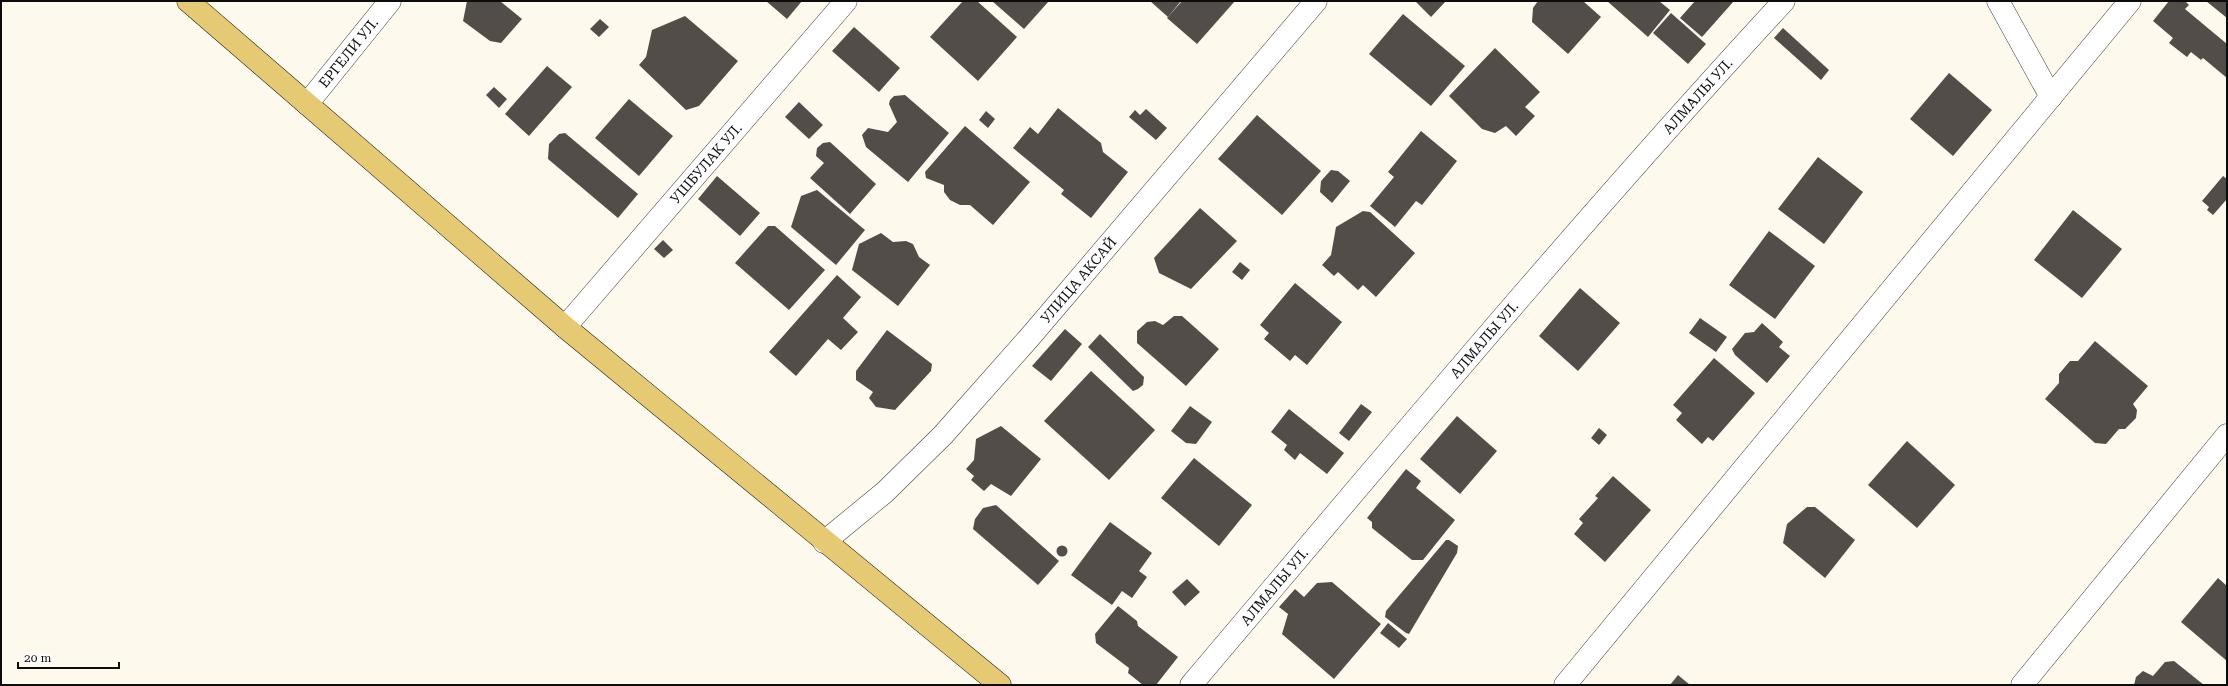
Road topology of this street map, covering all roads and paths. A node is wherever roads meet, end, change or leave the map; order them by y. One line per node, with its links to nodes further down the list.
1 (188, 1): 9 (main road)
2 (390, 1): 9 (street, ЕРГЕЛИ УЛ.)
3 (846, 1): 10 (street, УШБУЛАК УЛ.)
4 (1316, 1): 12 (street, УЛИЦА АКСАЙ)
5 (1784, 1): 14 (street, АЛМАЛЫ УЛ.)
6 (1998, 1): 8 (street)
7 (2130, 1): 8 (street)
8 (2051, 97): 15 (street)
9 (307, 104): 10 (main road)
10 (566, 327): 12 (main road)
11 (2227, 435): 16 (street)
12 (824, 542): 13 (main road)
13 (1000, 685)
14 (1191, 685)
15 (1565, 685)
16 (2022, 685)

